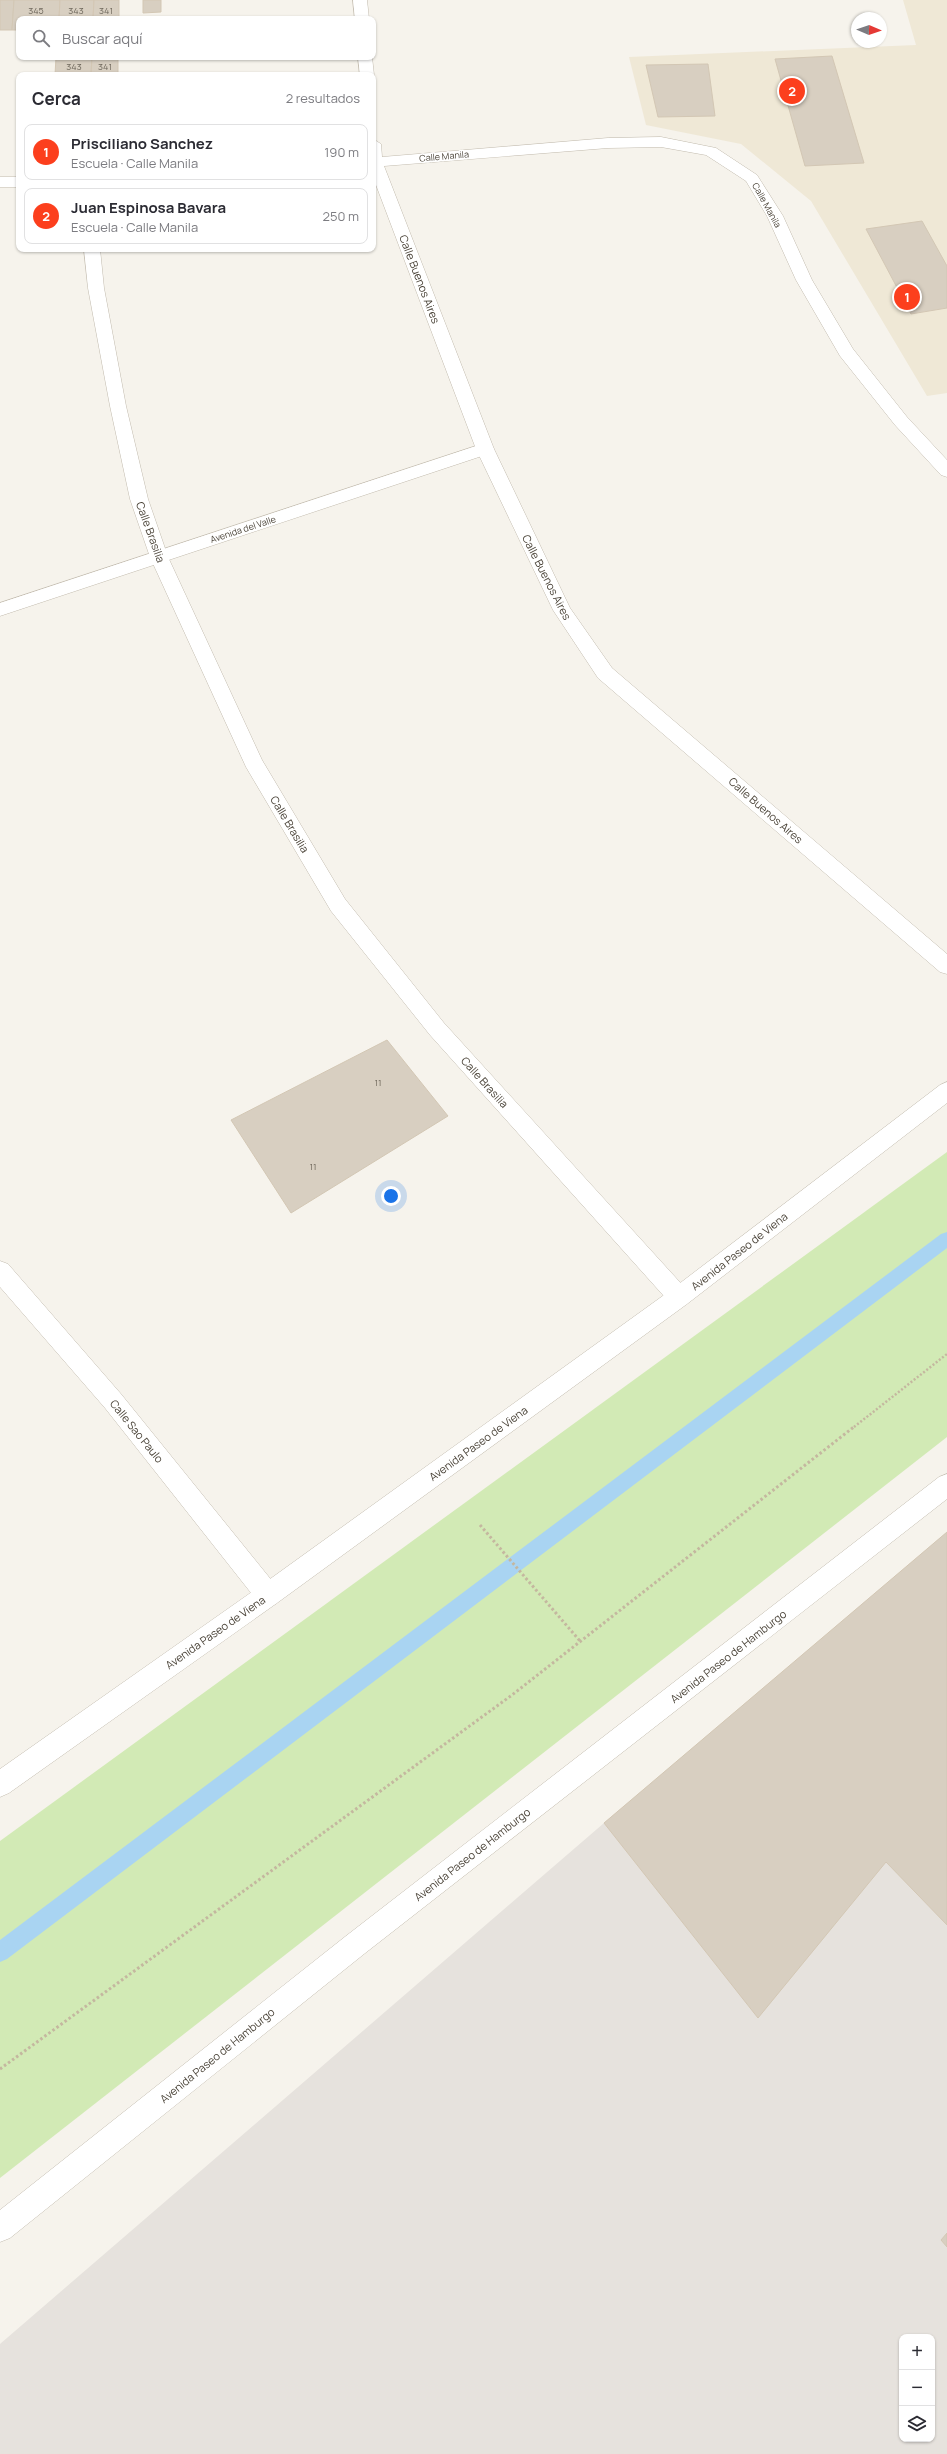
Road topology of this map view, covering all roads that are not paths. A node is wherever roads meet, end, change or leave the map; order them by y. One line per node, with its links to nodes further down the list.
1 (360, 0): 2 (street)
2 (362, 16)
3 (365, 60): 4 (street)
4 (367, 72)
5 (376, 162): 11 (street, Calle Manila)
6 (376, 167): 10 (street, Calle Buenos Aires)
7 (0, 182): 8 (street)
8 (16, 182)
9 (92, 252): 12 (street, Calle Brasilia)
10 (486, 449): 12 (street, Avenida del Valle); 14 (street, Calle Buenos Aires)
11 (947, 470)
12 (159, 557): 13 (street, Avenida del Valle); 17 (street, Calle Brasilia)
13 (0, 610)
14 (947, 966)
15 (947, 1091): 17 (street, Avenida Paseo de Viena)
16 (0, 1271): 19 (street, Calle Sao Paulo)
17 (679, 1297): 19 (street, Avenida Paseo de Viena)
18 (947, 1485): 21 (street, Avenida Paseo de Hamburgo)
19 (268, 1595): 20 (street, Avenida Paseo de Viena)
20 (0, 1784)
21 (0, 2228)

